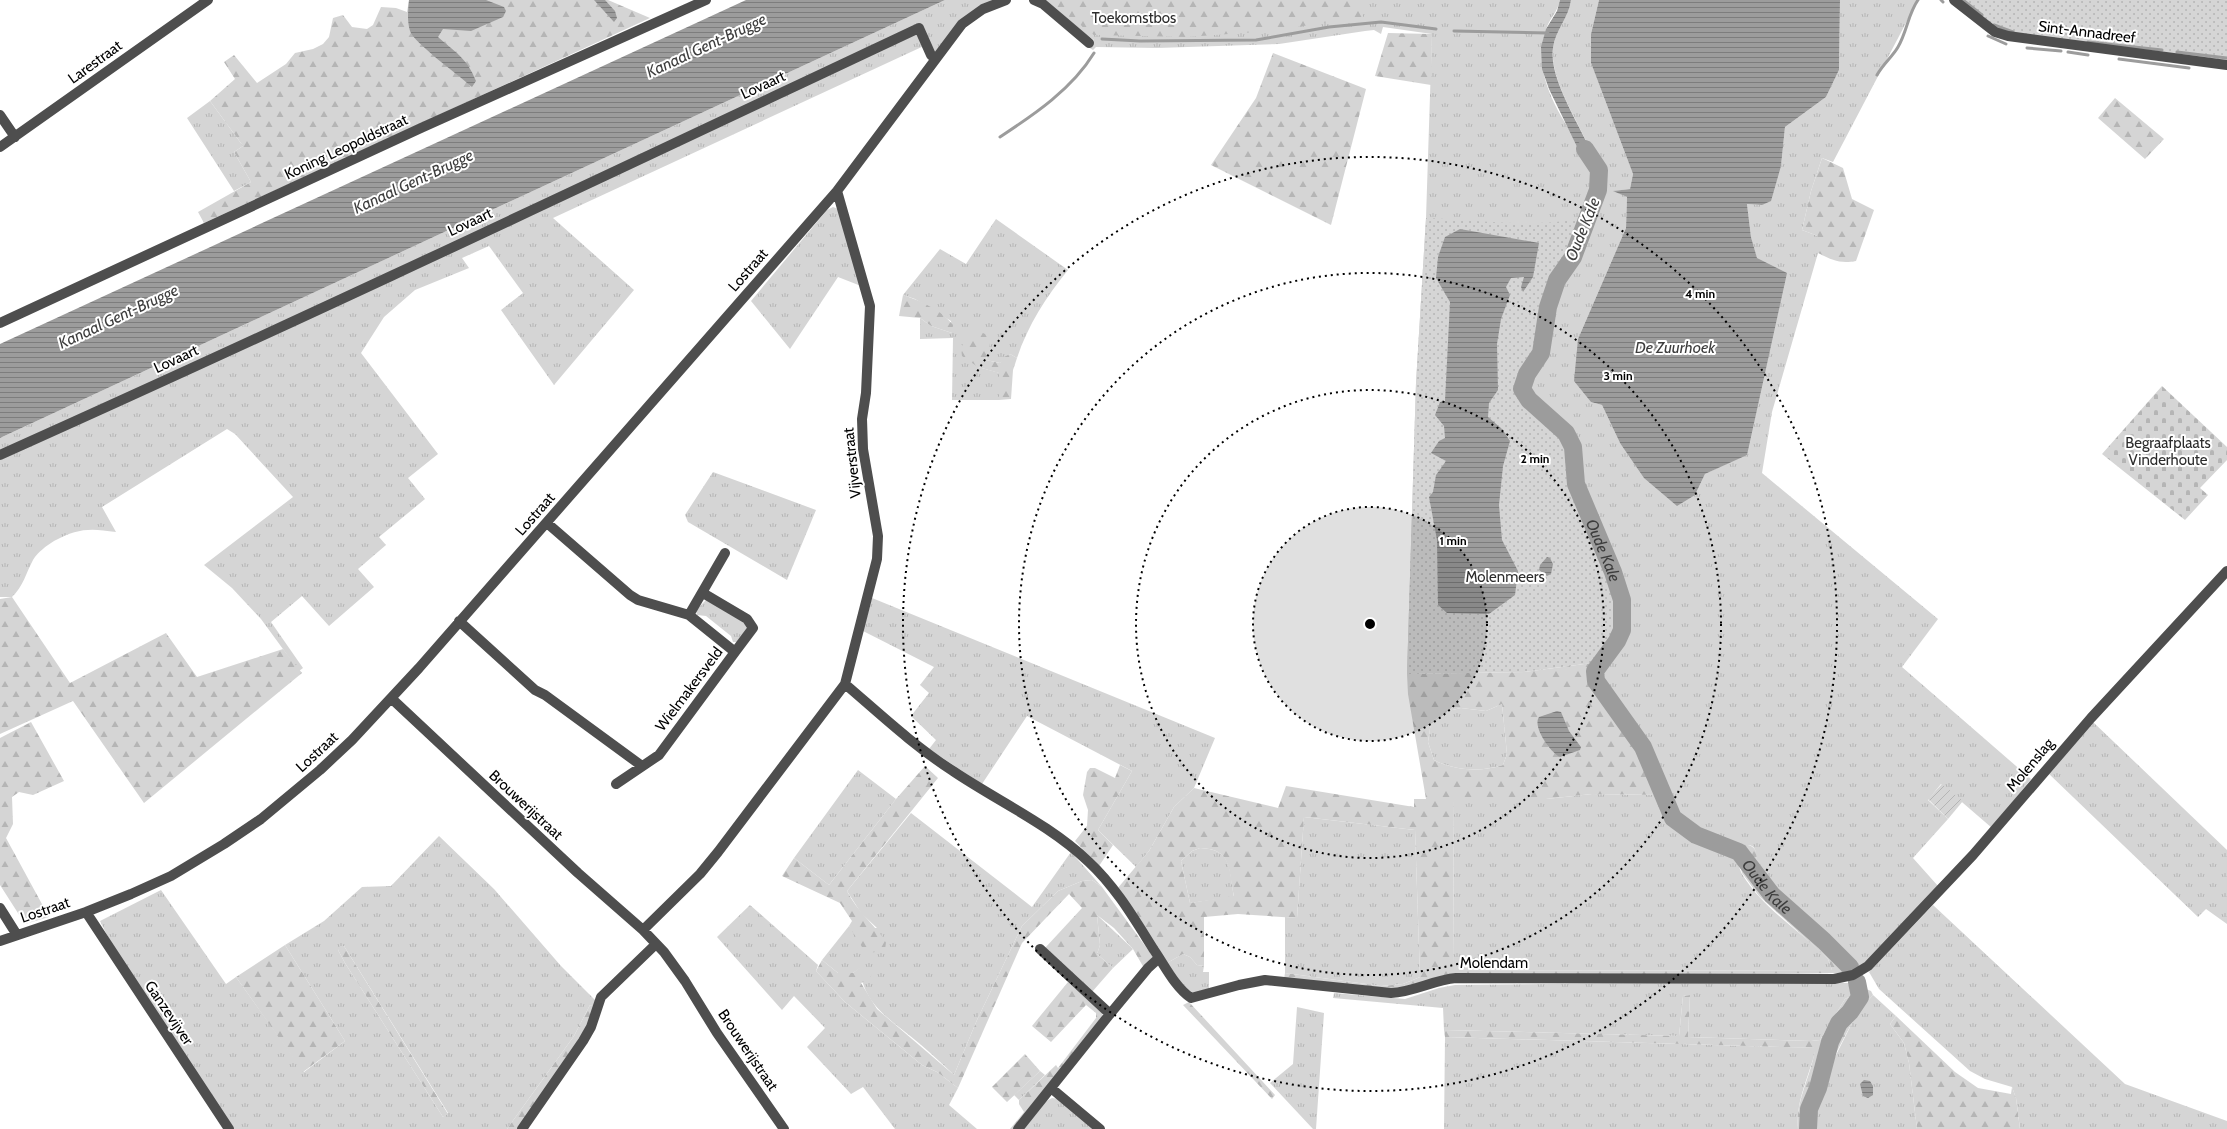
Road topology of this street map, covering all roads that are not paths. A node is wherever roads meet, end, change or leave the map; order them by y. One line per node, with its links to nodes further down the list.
1 (208, 0): 10 (street, Larestraat)
2 (705, 0): 13 (street, Koning Leopoldstraat)
3 (1006, 0): 7 (street, Lostraat)
4 (1034, 0): 6 (street)
5 (1954, 0): 8 (street, Sint-Annadreef)
6 (1089, 43)
7 (936, 59): 12 (street, Lostraat); 14 (street, Lovaart)
8 (2227, 65)
9 (0, 115): 10 (street)
10 (15, 138): 11 (street, Larestraat)
11 (0, 147)
12 (837, 191): 15 (street, Lostraat); 22 (street, Vijverstraat)
13 (1, 320)
14 (0, 454)
15 (547, 523): 19 (street, Wielmakersveld); 20 (street, Lostraat)
16 (725, 552): 18 (street)
17 (2227, 571): 34 (street, Molenslag)
18 (703, 592): 19 (street); 21 (street)
19 (689, 615): 21 (street, Wielmakersveld)
20 (460, 621): 23 (street, Lostraat); 24 (street)
21 (735, 652): 24 (street, Wielmakersveld)
22 (845, 684): 28 (street); 33 (street)
23 (391, 698): 27 (street, Lostraat); 28 (street, Brouwerijstraat)
24 (642, 766): 25 (street, Wielmakersveld)
25 (616, 784)
26 (0, 908): 29 (street)
27 (86, 912): 29 (street, Lostraat); 37 (street, Ganzevijver)
28 (643, 930): 31 (street, Brouwerijstraat)
29 (17, 935): 30 (street, Lostraat)
30 (0, 941)
31 (656, 944): 38 (street); 39 (street, Brouwerijstraat)
32 (1040, 949): 35 (street)
33 (1159, 958): 34 (street, Molendam); 35 (street)
34 (1853, 975)
35 (1110, 1014): 36 (street)
36 (1051, 1088): 40 (street); 41 (street)
37 (229, 1129)
38 (522, 1129)
39 (784, 1129)
40 (1018, 1129)
41 (1100, 1129)

